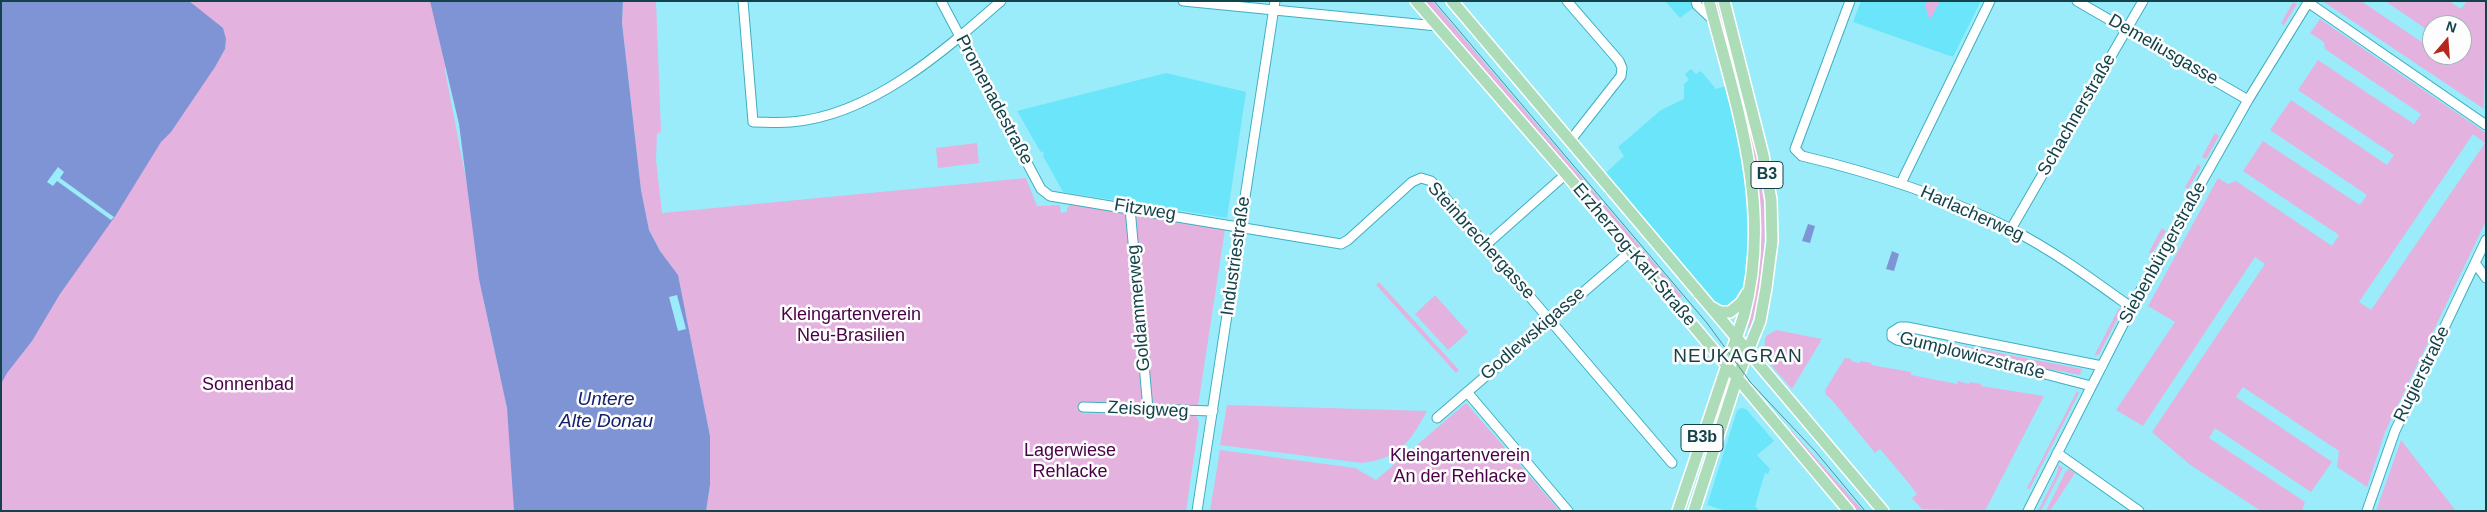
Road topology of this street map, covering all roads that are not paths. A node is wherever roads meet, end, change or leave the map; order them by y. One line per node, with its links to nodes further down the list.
1 (743, 1): 20 (street)
2 (941, 1): 20 (street, Promenadestraße)
3 (1001, 1): 20 (street)
4 (1183, 1): 16 (street)
5 (1416, 1): 18 (main road, Erzherzog-Karl-Straße)
6 (1452, 1): 23 (main road, Erzherzog-Karl-Straße)
7 (1567, 1): 23 (street)
8 (1696, 1): 17 (street)
9 (1709, 1): 17 (main road, B3)
10 (1724, 1): 40 (main road, B3)
11 (1850, 1): 25 (street, Harlacherweg)
12 (1990, 1): 25 (street)
13 (2077, 1): 19 (street, Demeliusgasse)
14 (2143, 1): 19 (street, Schachnerstraße)
15 (2309, 2): 21 (street, Siebenbürgerstraße); 22 (street)
16 (1274, 6): 18 (street); 28 (street, Industriestraße)
17 (1714, 21): 35 (main road, B3)
18 (1437, 26): 24 (main road, Erzherzog-Karl-Straße)
19 (2126, 29): 21 (street, Demeliusgasse); 29 (street, Schachnerstraße)
20 (961, 36): 26 (street, Promenadestraße)
21 (2248, 100): 37 (street, Siebenbürgerstraße)
22 (2486, 124)
23 (1570, 141): 36 (main road, Erzherzog-Karl-Straße)
24 (1566, 174): 31 (street); 32 (main road, Erzherzog-Karl-Straße)
25 (1901, 183): 29 (street, Harlacherweg)
26 (1050, 196): 27 (street, Fitzweg)
27 (1130, 208): 28 (street, Fitzweg); 47 (street, Goldammerweg)
28 (1241, 226): 31 (street, Steinbrechergasse); 48 (street, Industriestraße)
29 (2011, 230): 37 (street, Harlacherweg)
30 (2486, 240): 33 (street, Rugierstraße)
31 (1487, 244): 38 (street, Steinbrechergasse)
32 (1630, 252): 38 (street, Godlewskigasse); 41 (main road, Erzherzog-Karl-Straße)
33 (2475, 263): 34 (street); 60 (street, Rugierstraße)
34 (2486, 278)
35 (1752, 286): 36 (main road); 39 (main road, B3)
36 (1711, 308): 39 (main road, Erzherzog-Karl-Straße)
37 (2132, 308): 42 (street, Siebenbürgerstraße)
38 (1550, 319): 45 (street, Godlewskigasse); 51 (street, Steinbrechergasse)
39 (1737, 337): 40 (main road, Erzherzog-Karl-Straße); 41 (main road, B3)
40 (1748, 351): 43 (main road, B3b); 57 (main road, Erzherzog-Karl-Straße)
41 (1726, 366): 43 (main road, Erzherzog-Karl-Straße); 54 (main road, B3b)
42 (2102, 366): 44 (street, Siebenbürgerstraße); 44 (street, Gumplowiczstraße)
43 (1736, 378): 55 (main road, B3b); 56 (main road, Erzherzog-Karl-Straße)
44 (2091, 386): 50 (street, Siebenbürgerstraße)
45 (1467, 392): 49 (street, Godlewskigasse); 53 (street)
46 (1083, 407): 47 (street, Zeisigweg)
47 (1148, 409): 48 (street, Zeisigweg)
48 (1213, 412): 52 (street, Industriestraße)
49 (1437, 418)
50 (2057, 453): 58 (street, Siebenbürgerstraße); 59 (street)
51 (1672, 463)
52 (1197, 511)
53 (1568, 511)
54 (1678, 511)
55 (1694, 511)
56 (1849, 511)
57 (1883, 511)
58 (2028, 511)
59 (2139, 511)
60 (2367, 511)

